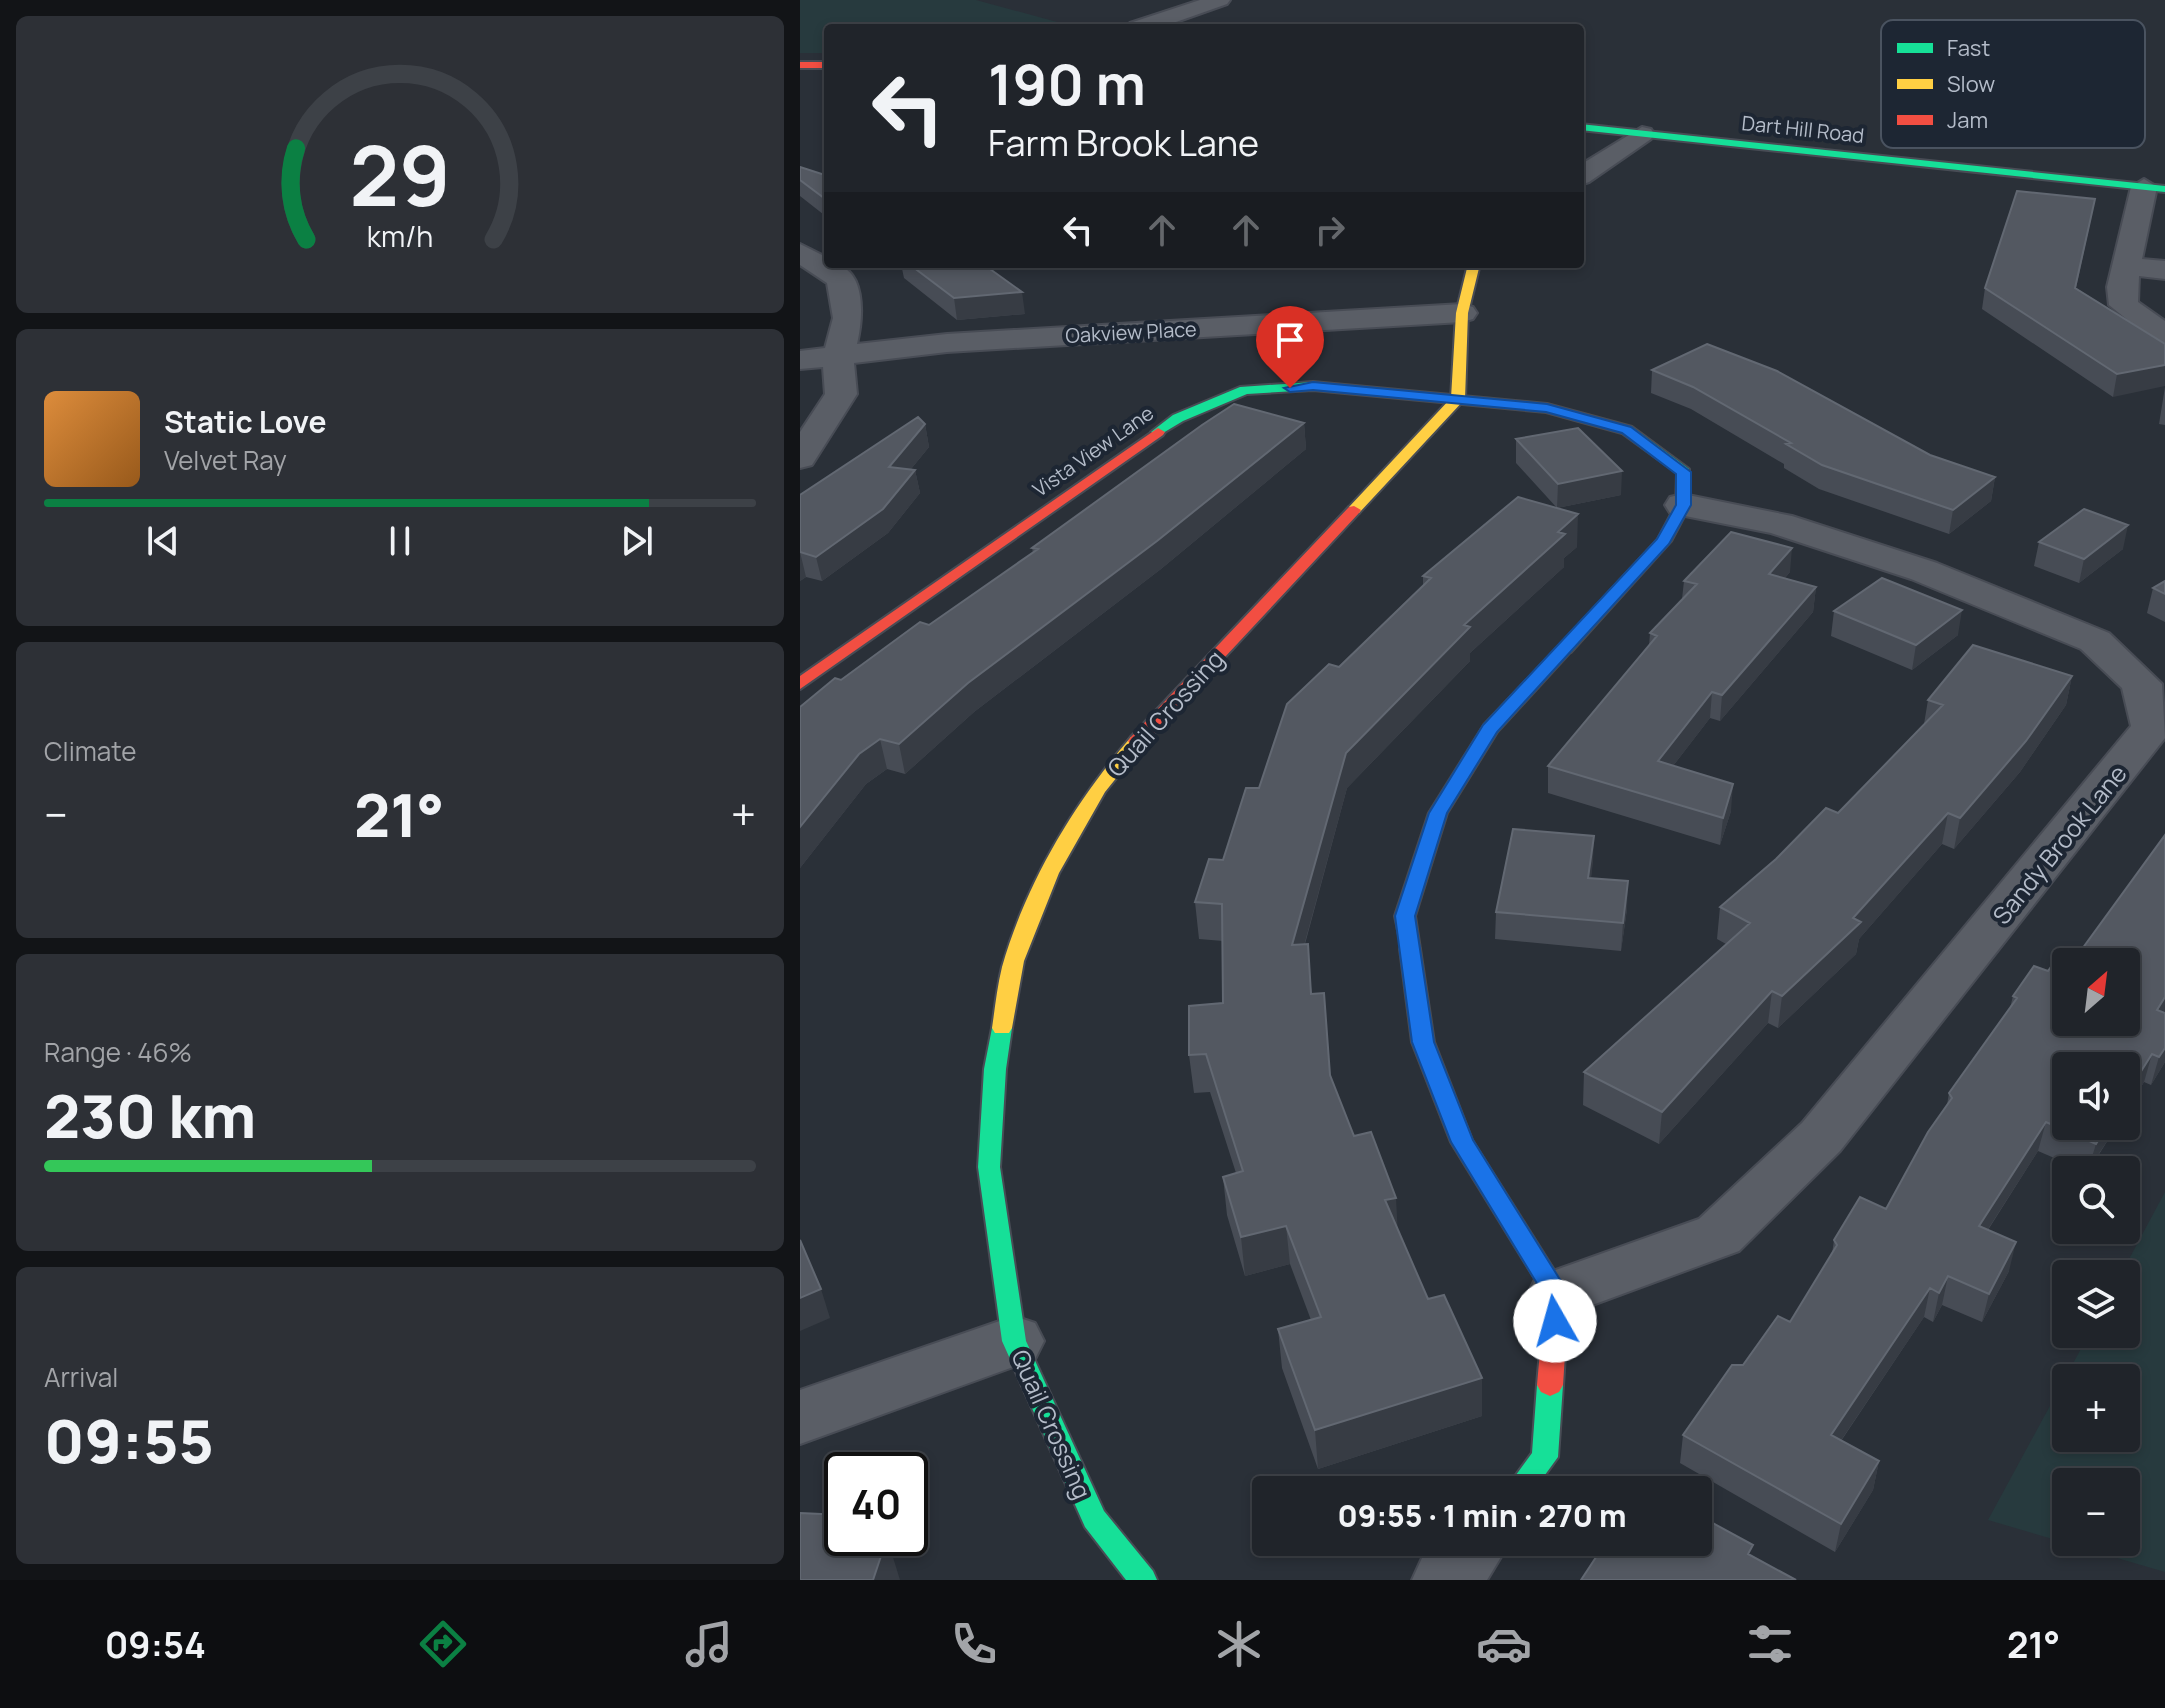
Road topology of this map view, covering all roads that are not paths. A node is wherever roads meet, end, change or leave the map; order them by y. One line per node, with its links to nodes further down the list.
1 (1220, 0): 2 (street)
2 (1150, 24)
3 (800, 65): 4 (street)
4 (824, 65)
5 (1584, 127): 6 (street, Dart Hill Road)
6 (1642, 134): 7 (street); 8 (street, Dart Hill Road)
7 (1584, 174)
8 (2154, 188): 10 (street)
9 (800, 252): 11 (street)
10 (2128, 266): 14 (street); 16 (street)
11 (824, 268)
12 (824, 268): 17 (street)
13 (1473, 268): 15 (street)
14 (2165, 270)
15 (1462, 313): 17 (street, Oakview Place); 19 (street)
16 (2165, 335)
17 (838, 356): 18 (street, Oakview Place); 20 (street)
18 (800, 360)
19 (1458, 399): 21 (street, Vista View Lane); 22 (street, Vista View Lane); 24 (street, Quail Crossing)
20 (800, 458)
21 (1683, 505): 23 (street); 23 (street, Sandy Brook Lane)
22 (800, 684)
23 (1557, 1294): 26 (street)
24 (1014, 1341): 25 (street); 28 (street, Quail Crossing)
25 (800, 1417)
26 (1529, 1476)
27 (1466, 1556): 29 (street)
28 (1143, 1580)
29 (1446, 1580)

